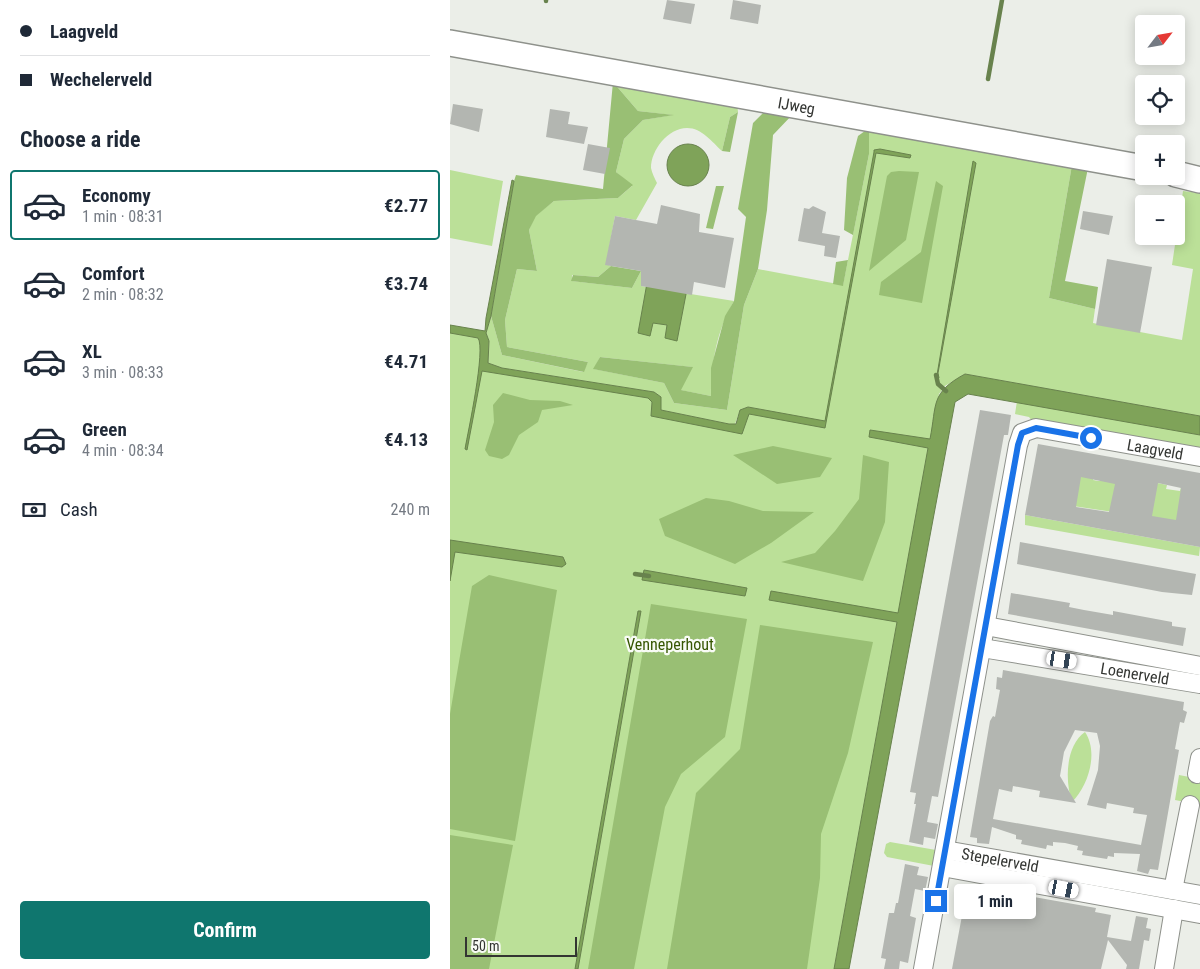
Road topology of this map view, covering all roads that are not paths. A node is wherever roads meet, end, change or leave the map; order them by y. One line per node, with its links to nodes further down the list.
1 (450, 43): 2 (street, IJweg)
2 (1135, 166)
3 (1185, 176): 4 (street)
4 (1200, 180)
5 (1200, 457): 6 (street, Laagveld)
6 (986, 626): 7 (street); 8 (street, Loenerveld)
7 (982, 648): 9 (street, Loenerveld); 11 (street)
8 (1199, 662)
9 (1200, 684)
10 (1190, 805): 13 (street)
11 (945, 850): 12 (street); 13 (street, Stepelerveld)
12 (942, 868): 15 (street, Stepelerveld); 17 (street)
13 (1173, 890): 14 (street, Stepelerveld)
14 (1200, 895)
15 (1174, 909): 16 (street, Stepelerveld); 18 (street)
16 (1200, 914)
17 (923, 969)
18 (1164, 969)

